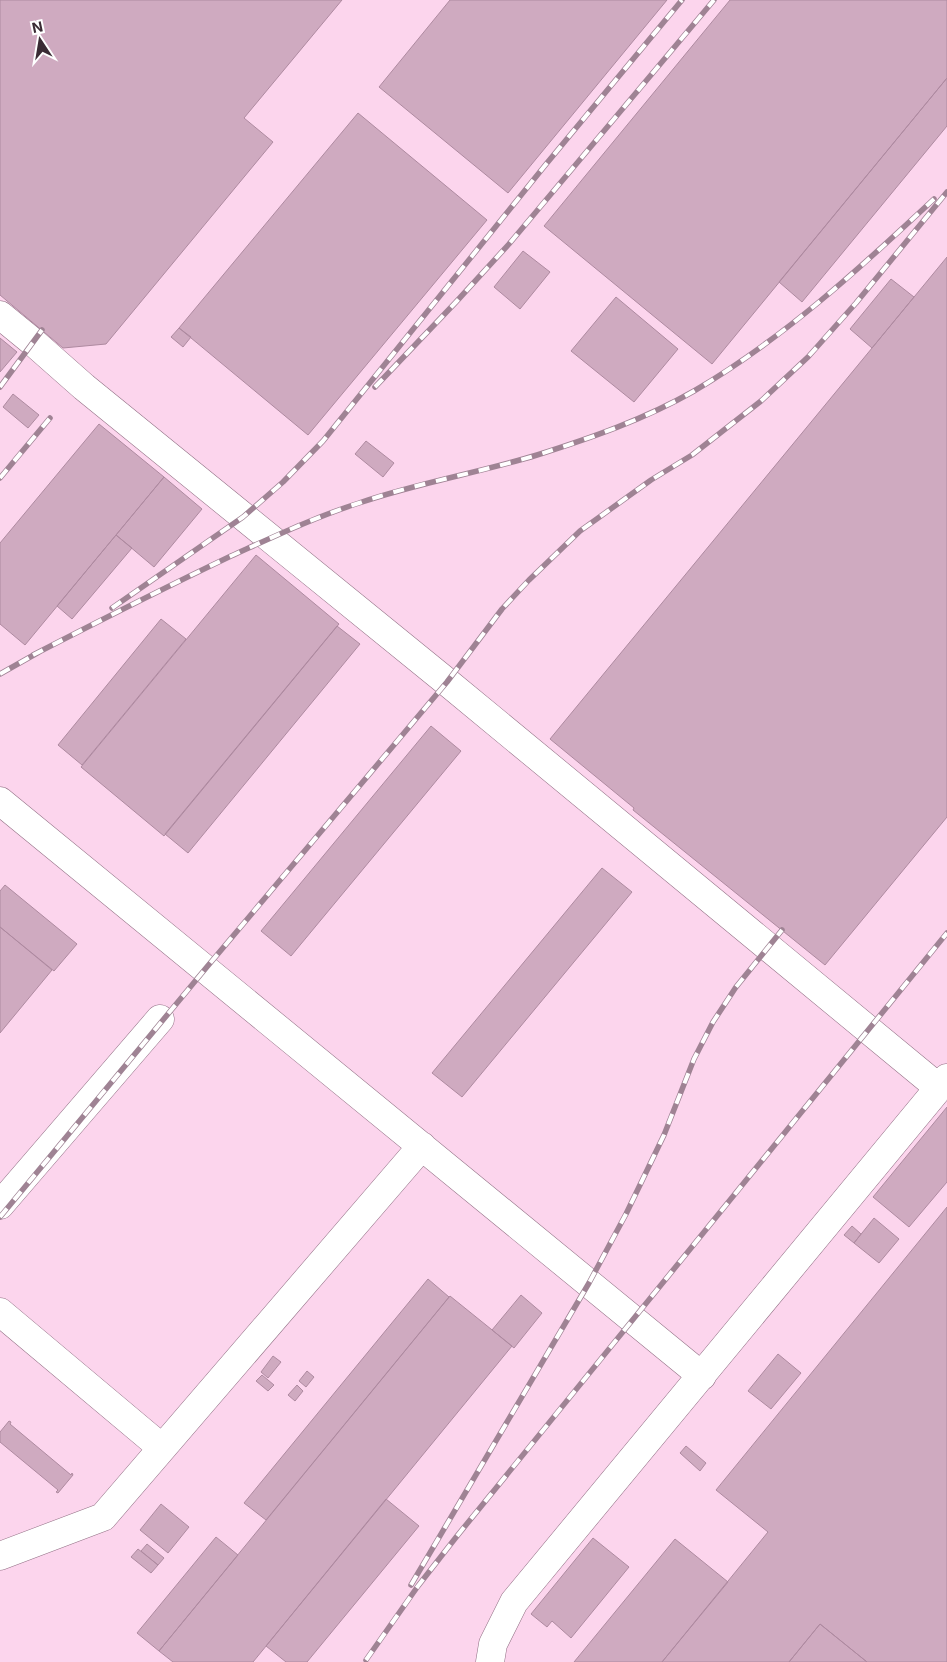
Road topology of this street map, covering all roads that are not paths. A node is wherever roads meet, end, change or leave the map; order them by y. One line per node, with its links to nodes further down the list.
1 (0, 315): 4 (lane)
2 (0, 801): 5 (lane)
3 (160, 1019): 6 (lane)
4 (943, 1083): 8 (lane)
5 (422, 1146): 8 (lane); 9 (lane)
6 (0, 1204)
7 (0, 1312): 9 (lane)
8 (702, 1376): 11 (lane)
9 (162, 1448): 10 (lane)
10 (0, 1556)
11 (490, 1662)

